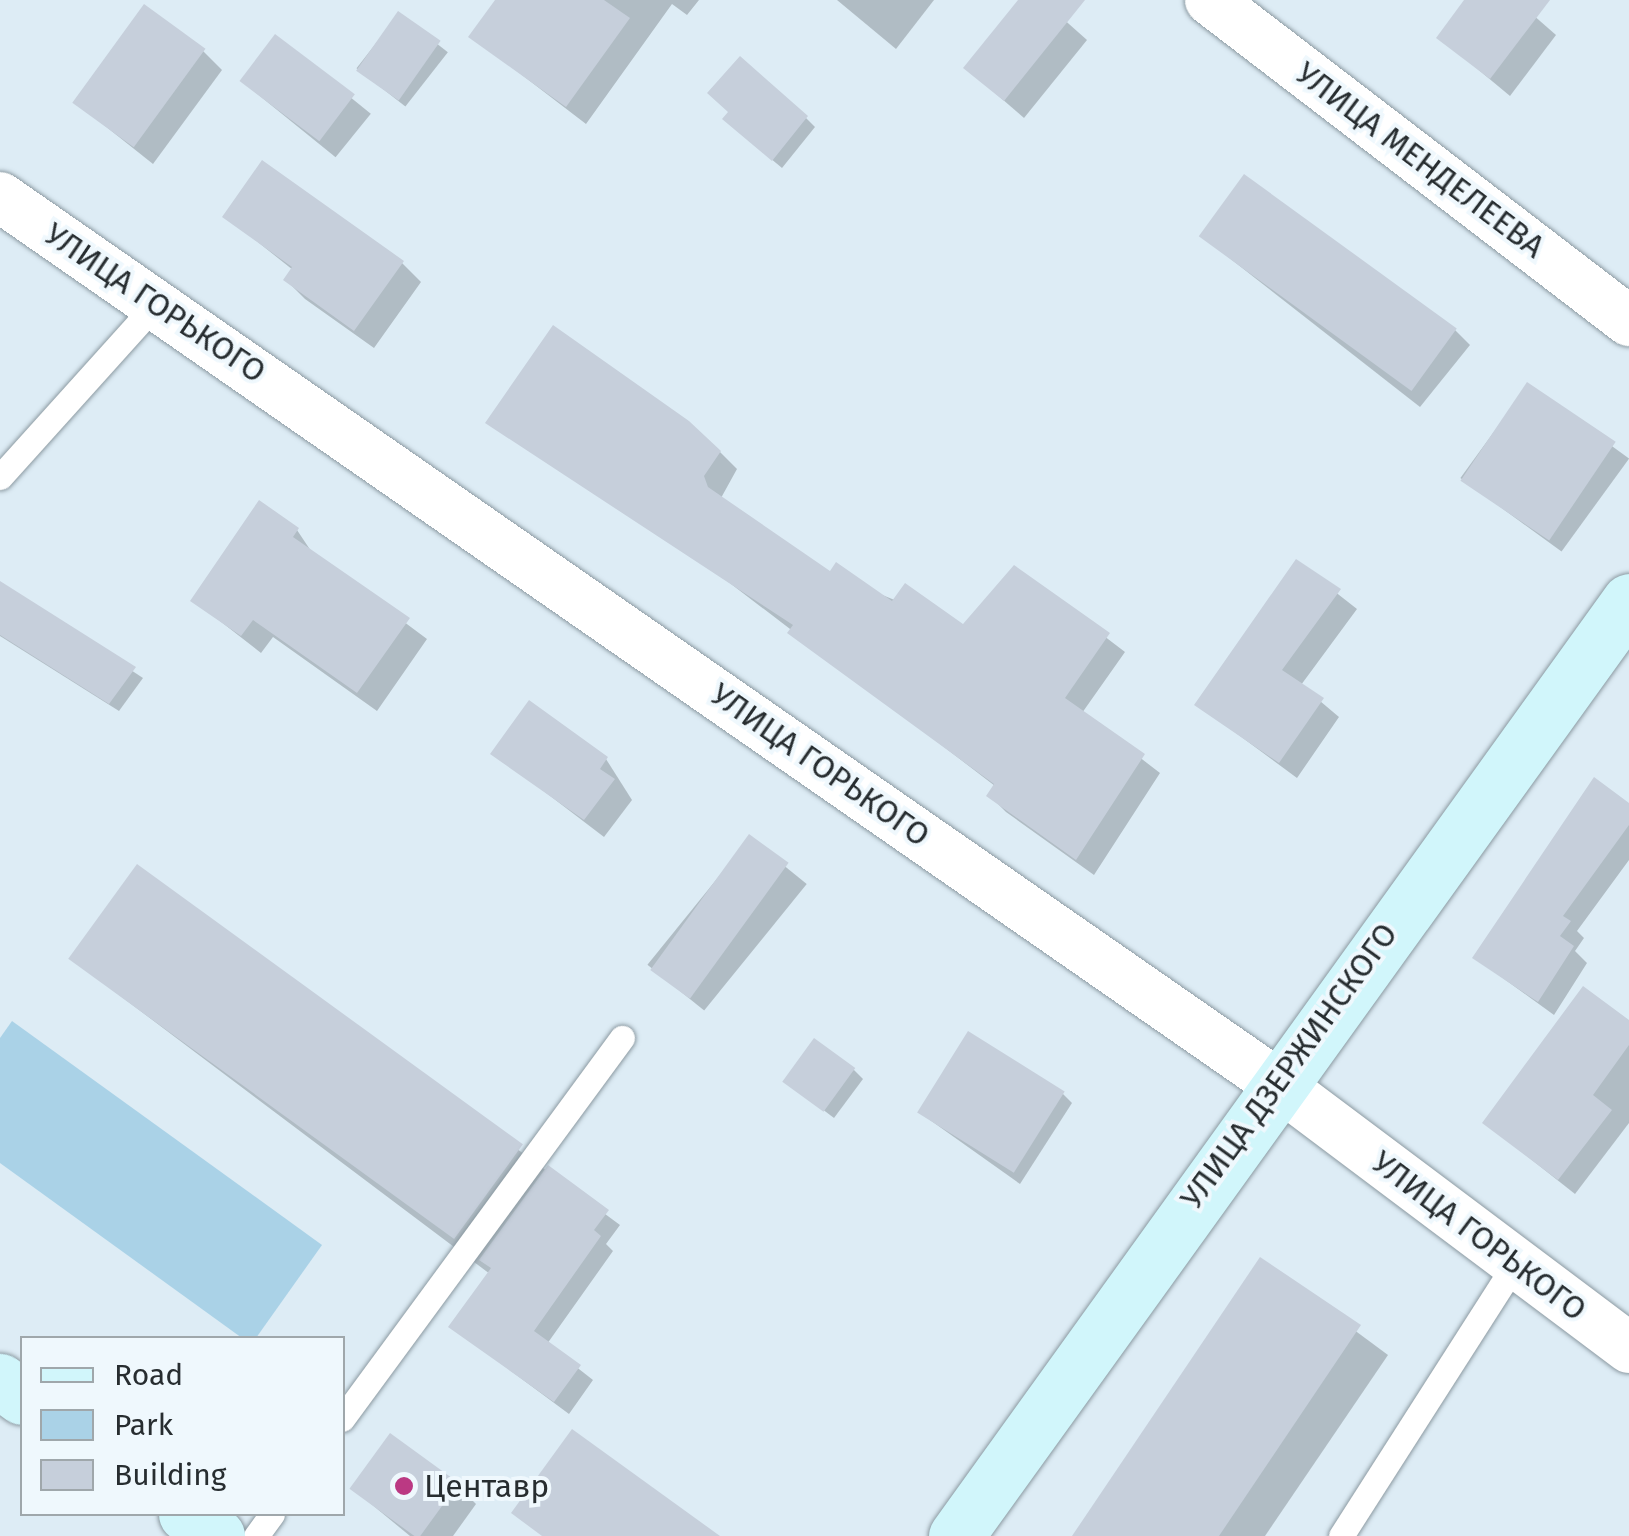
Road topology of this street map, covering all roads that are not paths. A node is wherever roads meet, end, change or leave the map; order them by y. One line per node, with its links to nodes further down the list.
1 (1210, 0): 4 (street, УЛИЦА МЕНДЕЛЕЕВА)
2 (0, 197): 3 (street, УЛИЦА ГОРЬКОГО)
3 (156, 304): 5 (lane); 8 (street, УЛИЦА ГОРЬКОГО)
4 (1629, 321)
5 (0, 478)
6 (1629, 601): 8 (main road, УЛИЦА ДЗЕРЖИНСКОГО)
7 (622, 1038): 11 (lane)
8 (1275, 1082): 9 (street, УЛИЦА ГОРЬКОГО); 14 (main road, УЛИЦА ДЗЕРЖИНСКОГО)
9 (1514, 1266): 10 (street, УЛИЦА ГОРЬКОГО); 15 (lane)
10 (1629, 1348)
11 (345, 1414)
12 (189, 1516): 13 (main road)
13 (217, 1536)
14 (956, 1536)
15 (1341, 1536)

